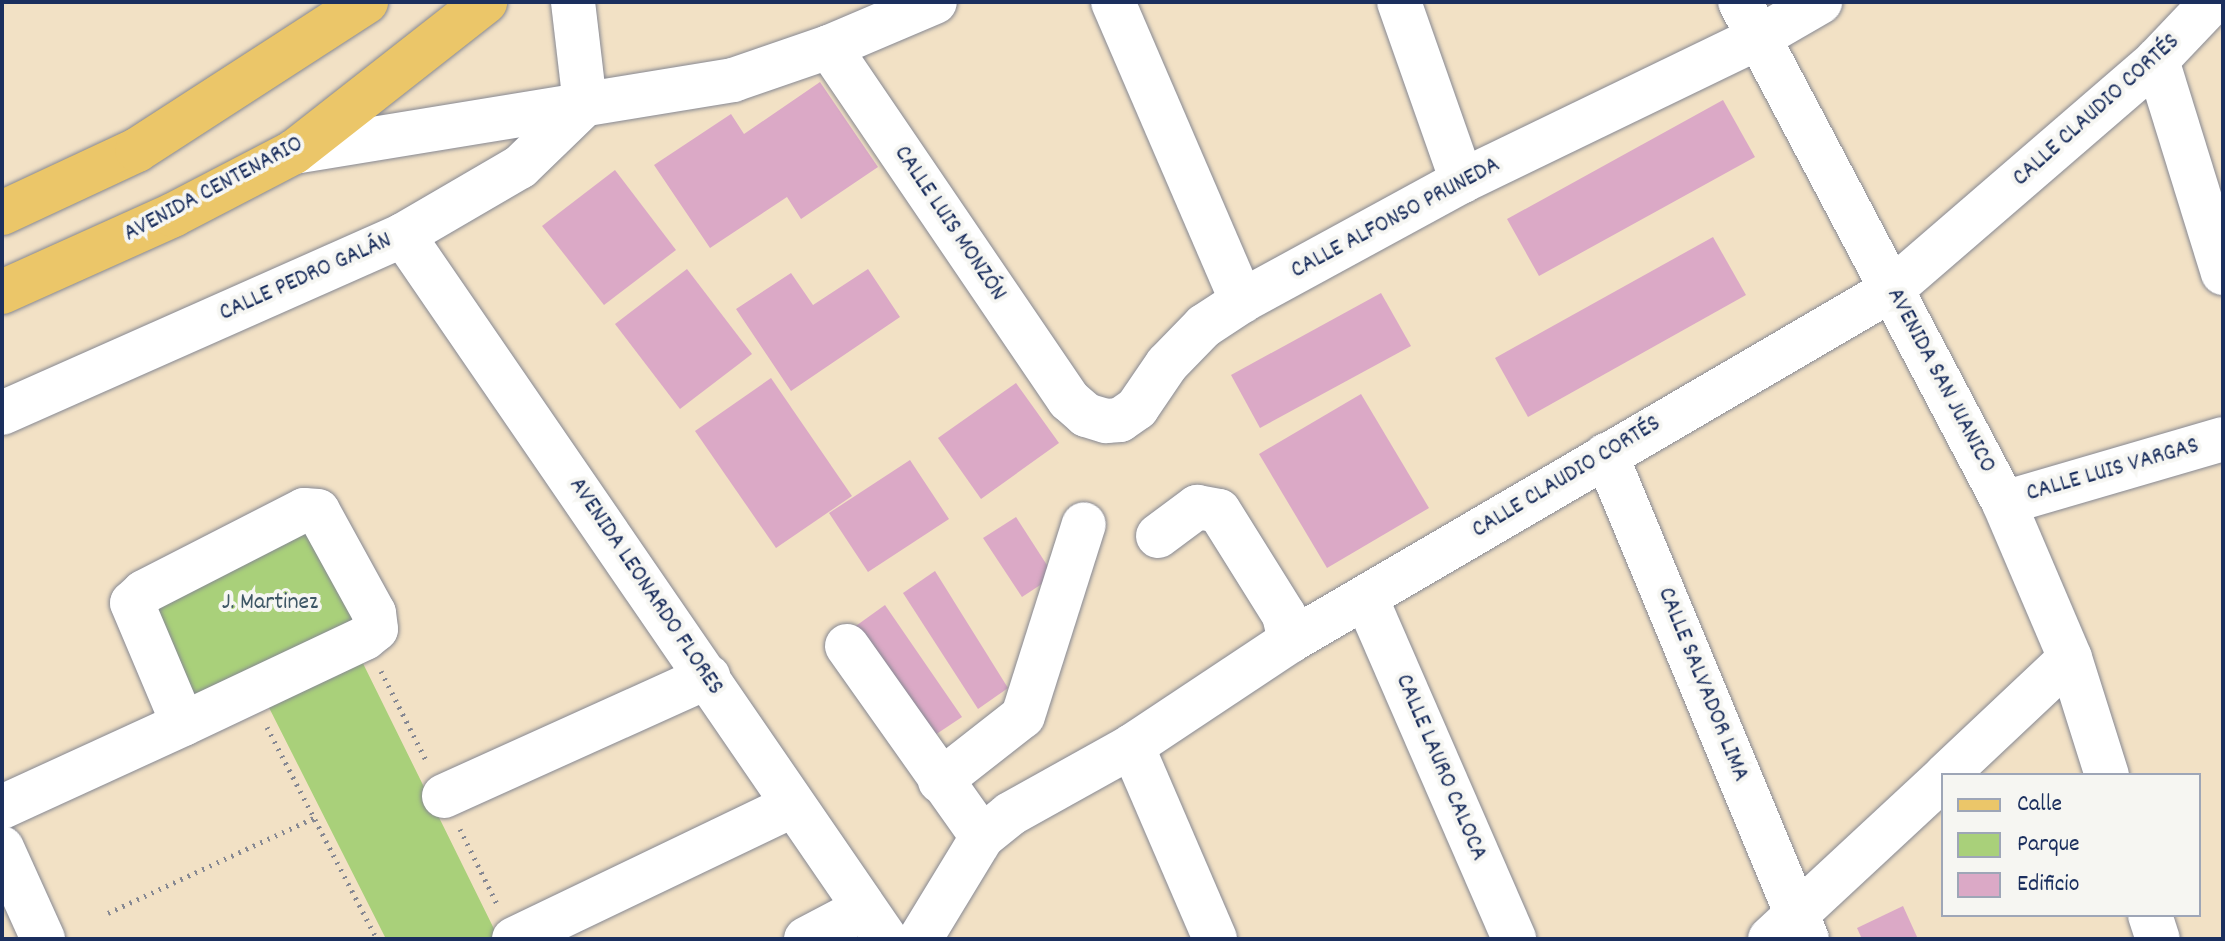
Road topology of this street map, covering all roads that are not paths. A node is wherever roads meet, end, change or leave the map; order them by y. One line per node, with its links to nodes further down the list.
1 (485, 2): 14 (main road, AVENIDA CENTENARIO)
2 (573, 2): 12 (street)
3 (935, 2): 10 (street)
4 (1113, 2): 22 (street)
5 (1399, 2): 15 (street)
6 (1820, 2): 9 (street, CALLE ALFONSO PRUNEDA)
7 (2212, 2): 11 (street, CALLE CLAUDIO CORTÉS)
8 (342, 9): 17 (main road)
9 (1749, 20): 15 (street, CALLE ALFONSO PRUNEDA); 20 (street, AVENIDA SAN JUANICO)
10 (829, 47): 12 (street); 23 (street, CALLE LUIS MONZÓN)
11 (2157, 60): 19 (street); 20 (street, CALLE CLAUDIO CORTÉS)
12 (585, 104): 13 (street); 16 (street, CALLE PEDRO GALÁN)
13 (417, 132): 14 (street); 16 (street)
14 (294, 152): 21 (main road, AVENIDA CENTENARIO)
15 (1462, 181): 22 (street, CALLE ALFONSO PRUNEDA)
16 (449, 208): 18 (street, CALLE PEDRO GALÁN)
17 (2, 213)
18 (403, 235): 24 (street, CALLE PEDRO GALÁN); 34 (street, AVENIDA LEONARDO FLORES)
19 (2223, 273)
20 (1891, 290): 26 (street, CALLE CLAUDIO CORTÉS); 27 (street, AVENIDA SAN JUANICO)
21 (2, 292)
22 (1242, 301): 23 (street, CALLE ALFONSO PRUNEDA)
23 (1069, 400)
24 (2, 413)
25 (2223, 439): 27 (street, CALLE LUIS VARGAS)
26 (1606, 455): 30 (street, CALLE CLAUDIO CORTÉS); 48 (street, CALLE SALVADOR LIMA)
27 (2004, 503): 33 (street, AVENIDA SAN JUANICO)
28 (1084, 524): 40 (street)
29 (1158, 536): 31 (street)
30 (1366, 598): 31 (street, CALLE CLAUDIO CORTÉS); 54 (street, CALLE LAURO CALOCA)
31 (1290, 641): 36 (street, CALLE CLAUDIO CORTÉS)
32 (847, 646): 40 (street)
33 (2070, 658): 37 (street); 38 (street, AVENIDA SAN JUANICO)
34 (708, 677): 41 (street); 42 (street, AVENIDA LEONARDO FLORES)
35 (183, 724): 35 (street); 43 (street)
36 (1132, 746): 44 (street, CALLE CLAUDIO CORTÉS); 53 (street)
37 (1947, 773)
38 (2106, 773)
39 (1941, 779): 48 (street)
40 (940, 781): 44 (street)
41 (444, 796)
42 (792, 806): 47 (street, AVENIDA LEONARDO FLORES); 50 (street)
43 (2, 807)
44 (982, 837): 52 (street, CALLE CLAUDIO CORTÉS)
45 (2, 848): 49 (street)
46 (2151, 917): 55 (street)
47 (875, 924): 51 (street)
48 (1791, 931)
49 (43, 939)
50 (514, 939)
51 (806, 939)
52 (920, 939)
53 (1215, 939)
54 (1514, 939)
55 (2158, 939)

